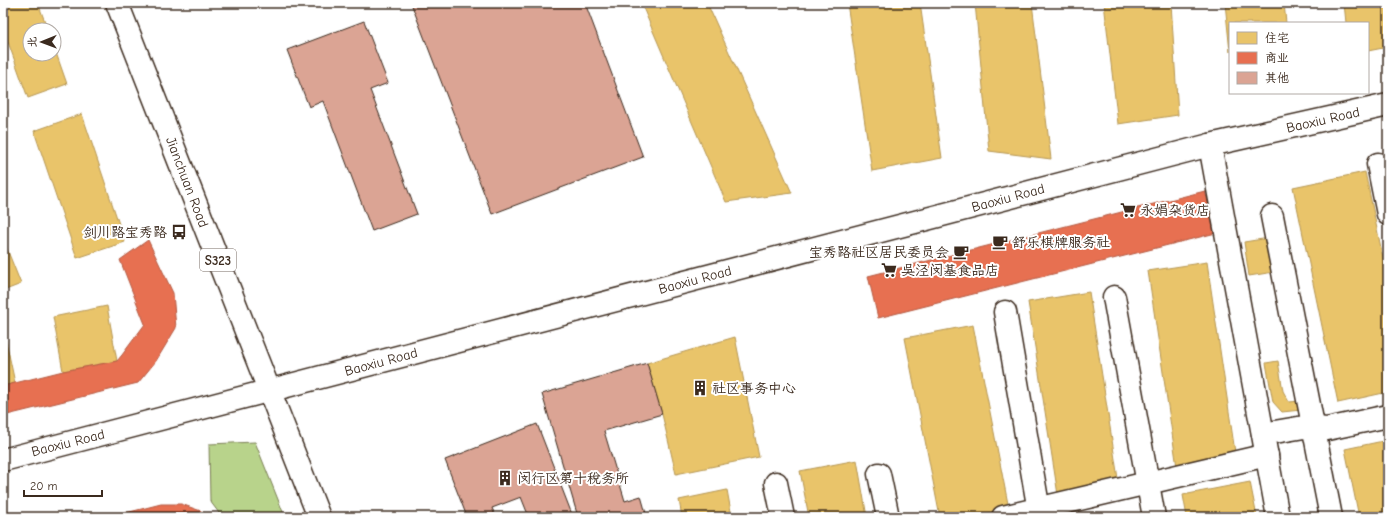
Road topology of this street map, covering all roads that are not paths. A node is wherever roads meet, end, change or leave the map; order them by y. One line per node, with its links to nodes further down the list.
1 (118, 3): 9 (street, Jianchuan Road / S323)
2 (1388, 105): 3 (street, Baoxiu Road)
3 (1210, 145): 9 (street, Baoxiu Road); 12 (street)
4 (1378, 164): 5 (street)
5 (1388, 214)
6 (1272, 216): 11 (street)
7 (1114, 297): 17 (street)
8 (1005, 312): 18 (street)
9 (268, 391): 14 (street, Baoxiu Road); 19 (street, Jianchuan Road / S323)
10 (1388, 416): 11 (street)
11 (1314, 428): 12 (street); 25 (street)
12 (1263, 434): 13 (street)
13 (1267, 455): 17 (street); 24 (street)
14 (3, 460)
15 (879, 474): 21 (street)
16 (776, 483): 20 (street)
17 (1148, 483): 18 (street); 23 (street)
18 (1039, 513): 22 (street)
19 (319, 517)
20 (783, 517)
21 (888, 517)
22 (1003, 517)
23 (1154, 517)
24 (1278, 517)
25 (1331, 517)

